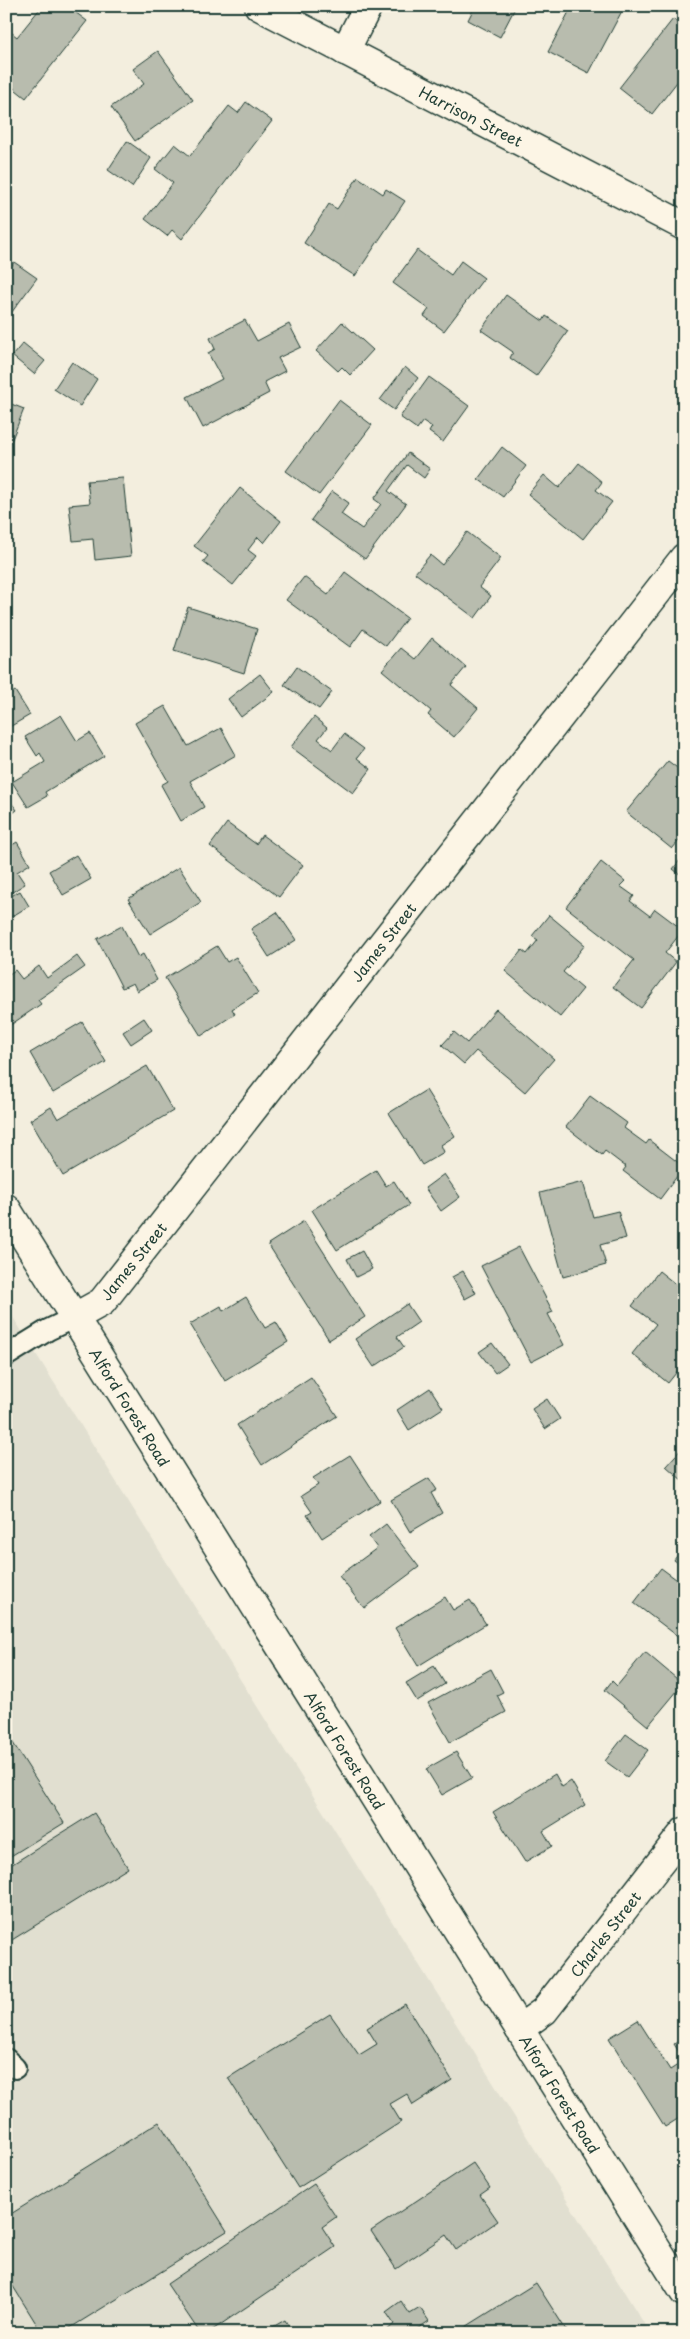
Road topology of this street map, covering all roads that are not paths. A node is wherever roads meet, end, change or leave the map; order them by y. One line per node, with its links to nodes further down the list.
1 (259, 6): 3 (street, Harrison Street)
2 (368, 6): 3 (street)
3 (345, 51): 4 (street, Harrison Street)
4 (684, 226)
5 (684, 558): 7 (street, James Street)
6 (6, 1208): 7 (street, Alford Forest Road)
7 (75, 1317): 8 (lane); 10 (street, Alford Forest Road)
8 (6, 1356)
9 (684, 1832): 10 (street, Charles Street)
10 (519, 2029): 11 (street, Alford Forest Road)
11 (684, 2292)

